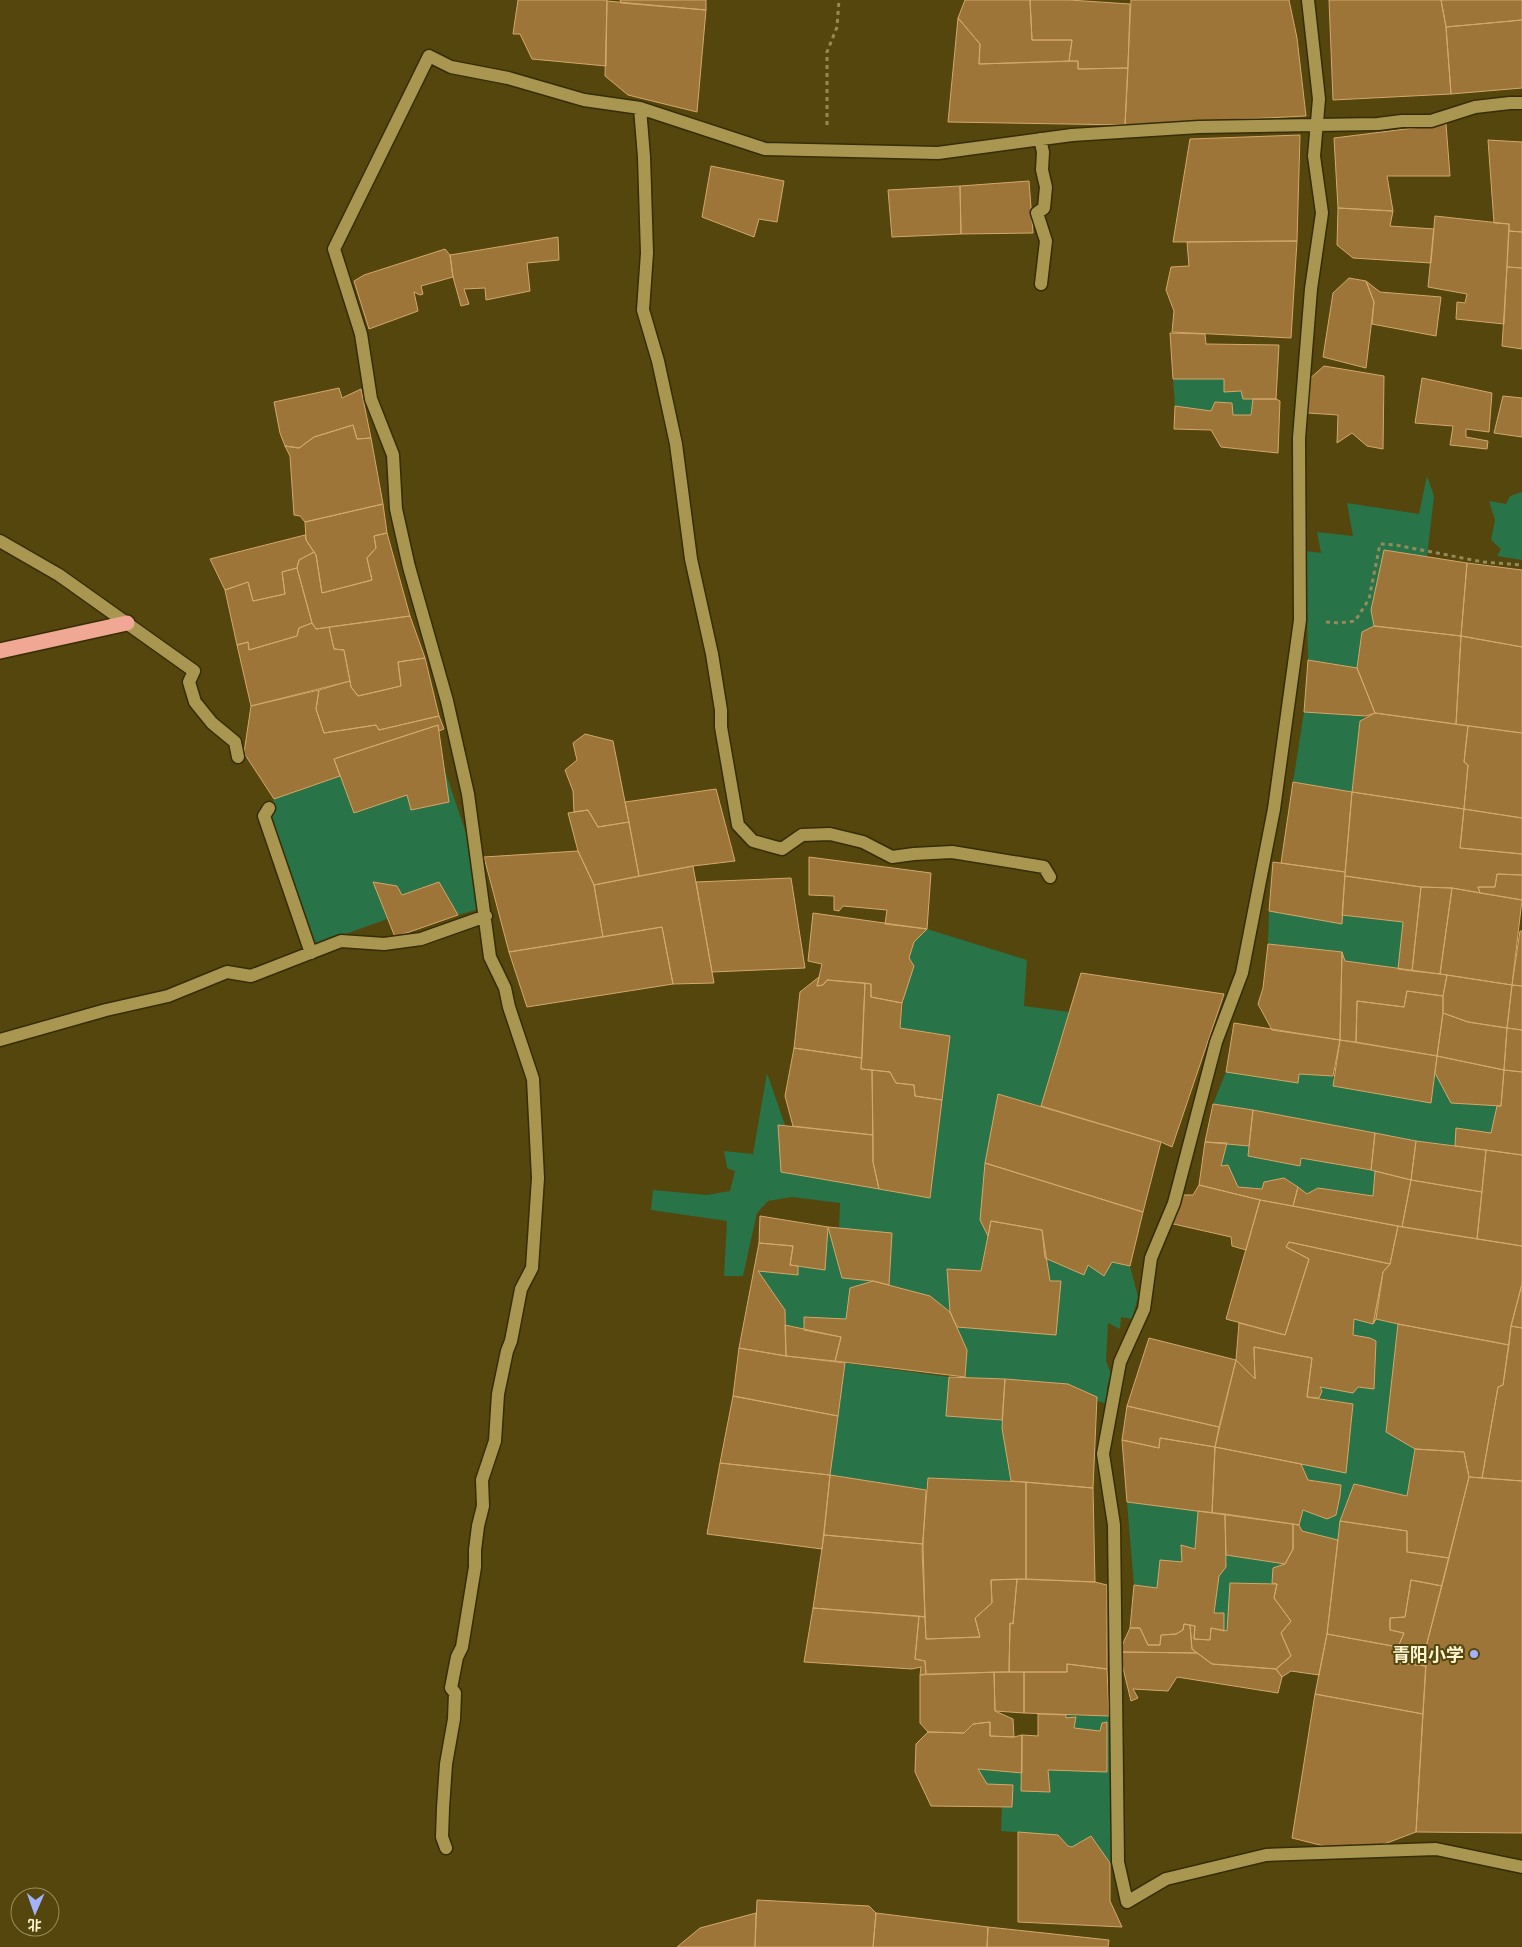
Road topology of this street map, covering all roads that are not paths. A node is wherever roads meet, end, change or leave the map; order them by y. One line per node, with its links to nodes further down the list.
1 (1308, 0): 4 (street)
2 (1522, 103): 4 (street)
3 (640, 108): 5 (street); 12 (street); 13 (street)
4 (1318, 125): 5 (street); 17 (street)
5 (1040, 140): 6 (street)
6 (1041, 284)
7 (0, 540): 8 (street)
8 (127, 623): 9 (highway); 10 (street)
9 (0, 651)
10 (238, 757)
11 (269, 808): 14 (street)
12 (1050, 877)
13 (486, 916): 14 (street); 16 (street)
14 (311, 953): 15 (street)
15 (0, 1040)
16 (446, 1848)
17 (1522, 1867)

